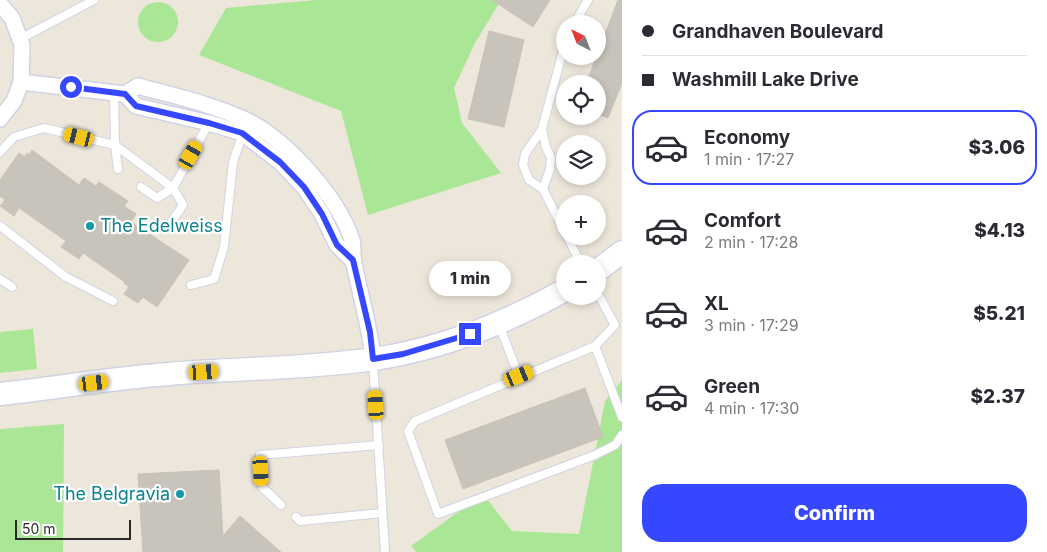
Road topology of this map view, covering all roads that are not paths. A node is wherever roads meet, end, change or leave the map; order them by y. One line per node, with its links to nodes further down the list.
1 (94, 0): 5 (lane)
2 (588, 0): 4 (lane)
3 (0, 4): 5 (street)
4 (579, 15)
5 (20, 39): 7 (street)
6 (559, 65): 12 (lane)
7 (21, 82): 8 (street); 9 (street)
8 (120, 93): 10 (street); 11 (street); 13 (lane)
9 (0, 119)
10 (209, 123): 11 (street); 17 (lane)
11 (245, 127): 25 (lane); 32 (street)
12 (542, 129): 18 (lane); 18 (lane)
13 (115, 145): 14 (lane); 15 (lane); 17 (lane)
14 (0, 152)
15 (118, 169)
16 (141, 187): 17 (lane)
17 (173, 188): 20 (lane)
18 (543, 189): 19 (lane)
19 (556, 215)
20 (170, 224)
21 (0, 226): 28 (lane)
22 (622, 252): 23 (street)
23 (606, 264)
24 (0, 279): 26 (lane)
25 (191, 285)
26 (12, 288)
27 (556, 295): 30 (street)
28 (113, 301)
29 (604, 305): 31 (lane)
30 (498, 323): 32 (street); 33 (lane)
31 (595, 346): 33 (lane); 35 (lane)
32 (373, 359): 34 (street); 37 (lane)
33 (519, 376): 36 (lane)
34 (0, 394)
35 (622, 417)
36 (622, 435)
37 (379, 445): 38 (lane); 39 (lane)
38 (281, 505)
39 (382, 513): 40 (lane); 41 (lane)
40 (296, 517)
41 (385, 552)

